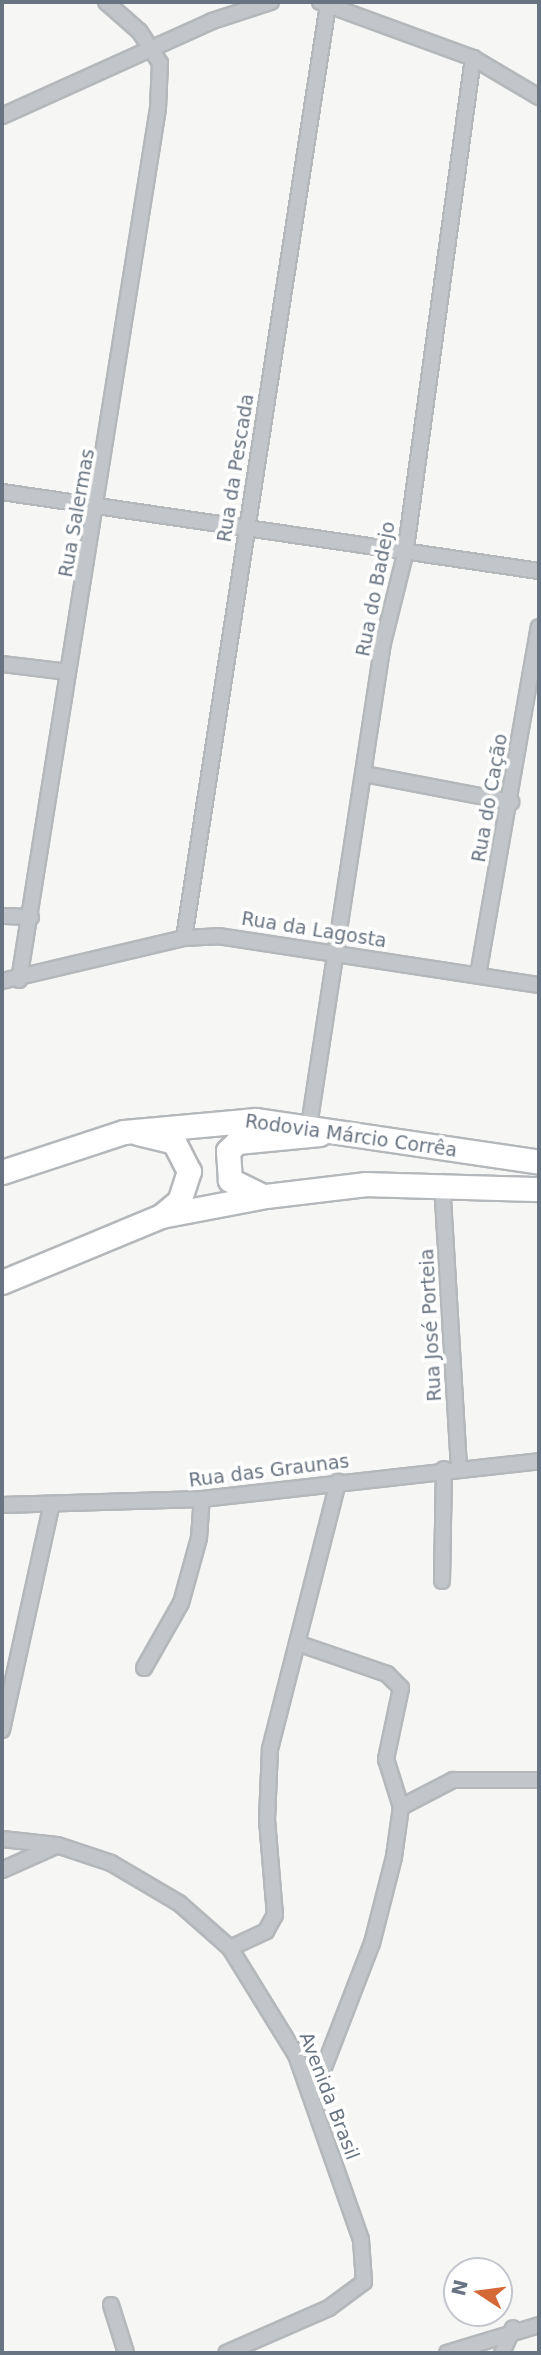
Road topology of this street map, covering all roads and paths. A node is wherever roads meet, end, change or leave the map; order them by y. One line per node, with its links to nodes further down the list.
1 (106, 2): 4 (street)
2 (271, 2): 4 (street)
3 (323, 4): 5 (street); 10 (street, Rua da Pescada)
4 (154, 52): 7 (street); 9 (street, Rua Salermas)
5 (473, 58): 6 (street); 11 (street, Rua do Badejo)
6 (539, 97)
7 (2, 116)
8 (2, 492): 9 (street)
9 (100, 505): 10 (street); 15 (street, Rua Salermas)
10 (246, 532): 11 (street); 20 (street, Rua da Pescada)
11 (405, 555): 12 (street); 16 (street, Rua do Badejo)
12 (539, 571)
13 (539, 627): 17 (street, Rua do Cação)
14 (2, 664): 15 (street)
15 (68, 672): 19 (street, Rua Salermas)
16 (363, 774): 17 (street); 21 (street, Rua do Badejo)
17 (511, 802): 22 (street, Rua do Cação)
18 (2, 916): 19 (street)
19 (31, 917): 23 (street, Rua Salermas)
20 (184, 938): 21 (street, Rua da Lagosta); 23 (street, Rua da Lagosta)
21 (335, 953): 22 (street, Rua da Lagosta); 26 (street, Rua do Badejo)
22 (478, 975): 25 (street, Rua da Lagosta)
23 (19, 980): 24 (street, Rua da Lagosta)
24 (2, 981)
25 (539, 985)
26 (309, 1126): 27 (highway, Rodovia Márcio Corrêa); 28 (highway, Rodovia Márcio Corrêa)
27 (337, 1130): 29 (highway, Rodovia Márcio Corrêa); 33 (highway)
28 (124, 1132): 30 (highway, Rodovia Márcio Corrêa); 34 (highway)
29 (539, 1162)
30 (2, 1172)
31 (442, 1182): 32 (highway, Rodovia Márcio Corrêa); 33 (highway, Rodovia Márcio Corrêa); 37 (street, Rua José Porteia)
32 (539, 1189)
33 (266, 1196): 34 (highway, Rodovia Márcio Corrêa)
34 (161, 1216): 35 (highway, Rodovia Márcio Corrêa)
35 (2, 1282)
36 (539, 1461): 37 (street, Rua das Graunas)
37 (451, 1468): 38 (street, Rua das Graunas); 42 (street, Rua José Porteia)
38 (338, 1482): 39 (street, Rua das Graunas); 43 (street)
39 (202, 1499): 41 (street, Rua das Graunas); 44 (street)
40 (2, 1506): 41 (street, Rua das Graunas)
41 (51, 1508): 45 (street)
42 (442, 1581)
43 (297, 1643): 47 (street); 51 (street)
44 (144, 1668)
45 (2, 1730)
46 (539, 1780): 47 (street)
47 (401, 1807): 52 (street)
48 (2, 1839): 49 (street, Avenida Brasil)
49 (57, 1845): 50 (street); 51 (street, Avenida Brasil)
50 (2, 1870)
51 (230, 1948): 52 (street, Avenida Brasil)
52 (313, 2096): 57 (street, Avenida Brasil)
53 (111, 2305): 56 (street)
54 (539, 2325): 55 (street)
55 (513, 2328): 58 (street); 59 (street)
56 (126, 2353)
57 (226, 2353)
58 (447, 2353)
59 (502, 2353)

